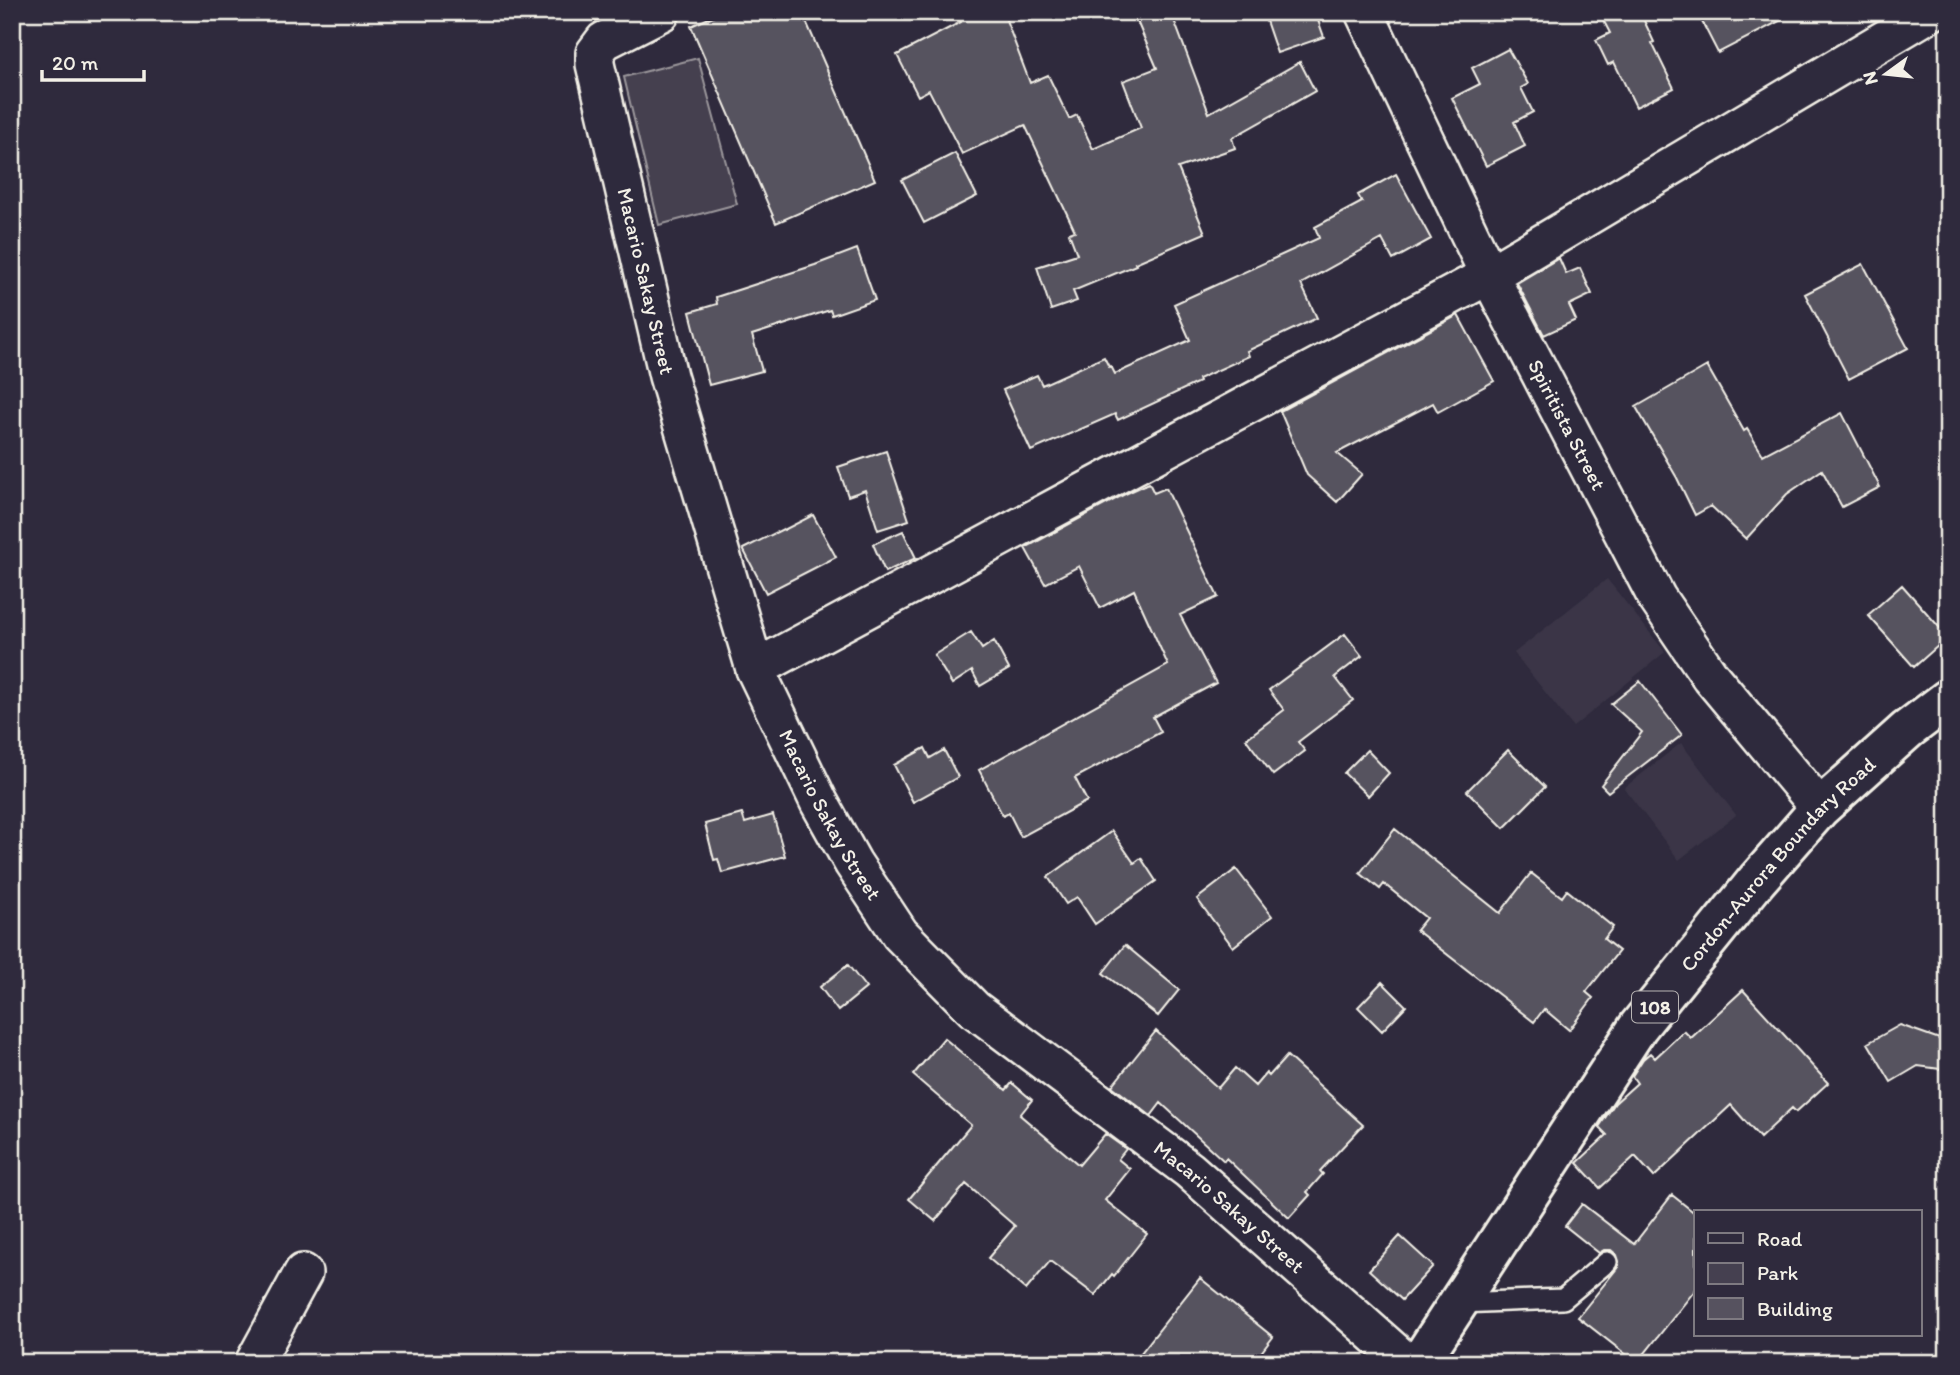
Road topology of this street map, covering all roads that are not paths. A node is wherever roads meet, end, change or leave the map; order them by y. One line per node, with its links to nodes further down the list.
1 (661, 12): 5 (street, Macario Sakay Street)
2 (1364, 12): 4 (street, Spiritista Street)
3 (1931, 12): 4 (street)
4 (1489, 275): 5 (street); 7 (street, Spiritista Street)
5 (755, 669): 12 (street, Macario Sakay Street)
6 (1948, 699): 7 (main road, Cordon-Aurora Boundary Road / 108)
7 (1820, 808): 10 (main road, Cordon-Aurora Boundary Road / 108)
8 (1608, 1262): 10 (lane)
9 (303, 1273): 11 (street)
10 (1459, 1303): 13 (main road, Cordon-Aurora Boundary Road / 108)
11 (254, 1363)
12 (1407, 1363)
13 (1419, 1363)

